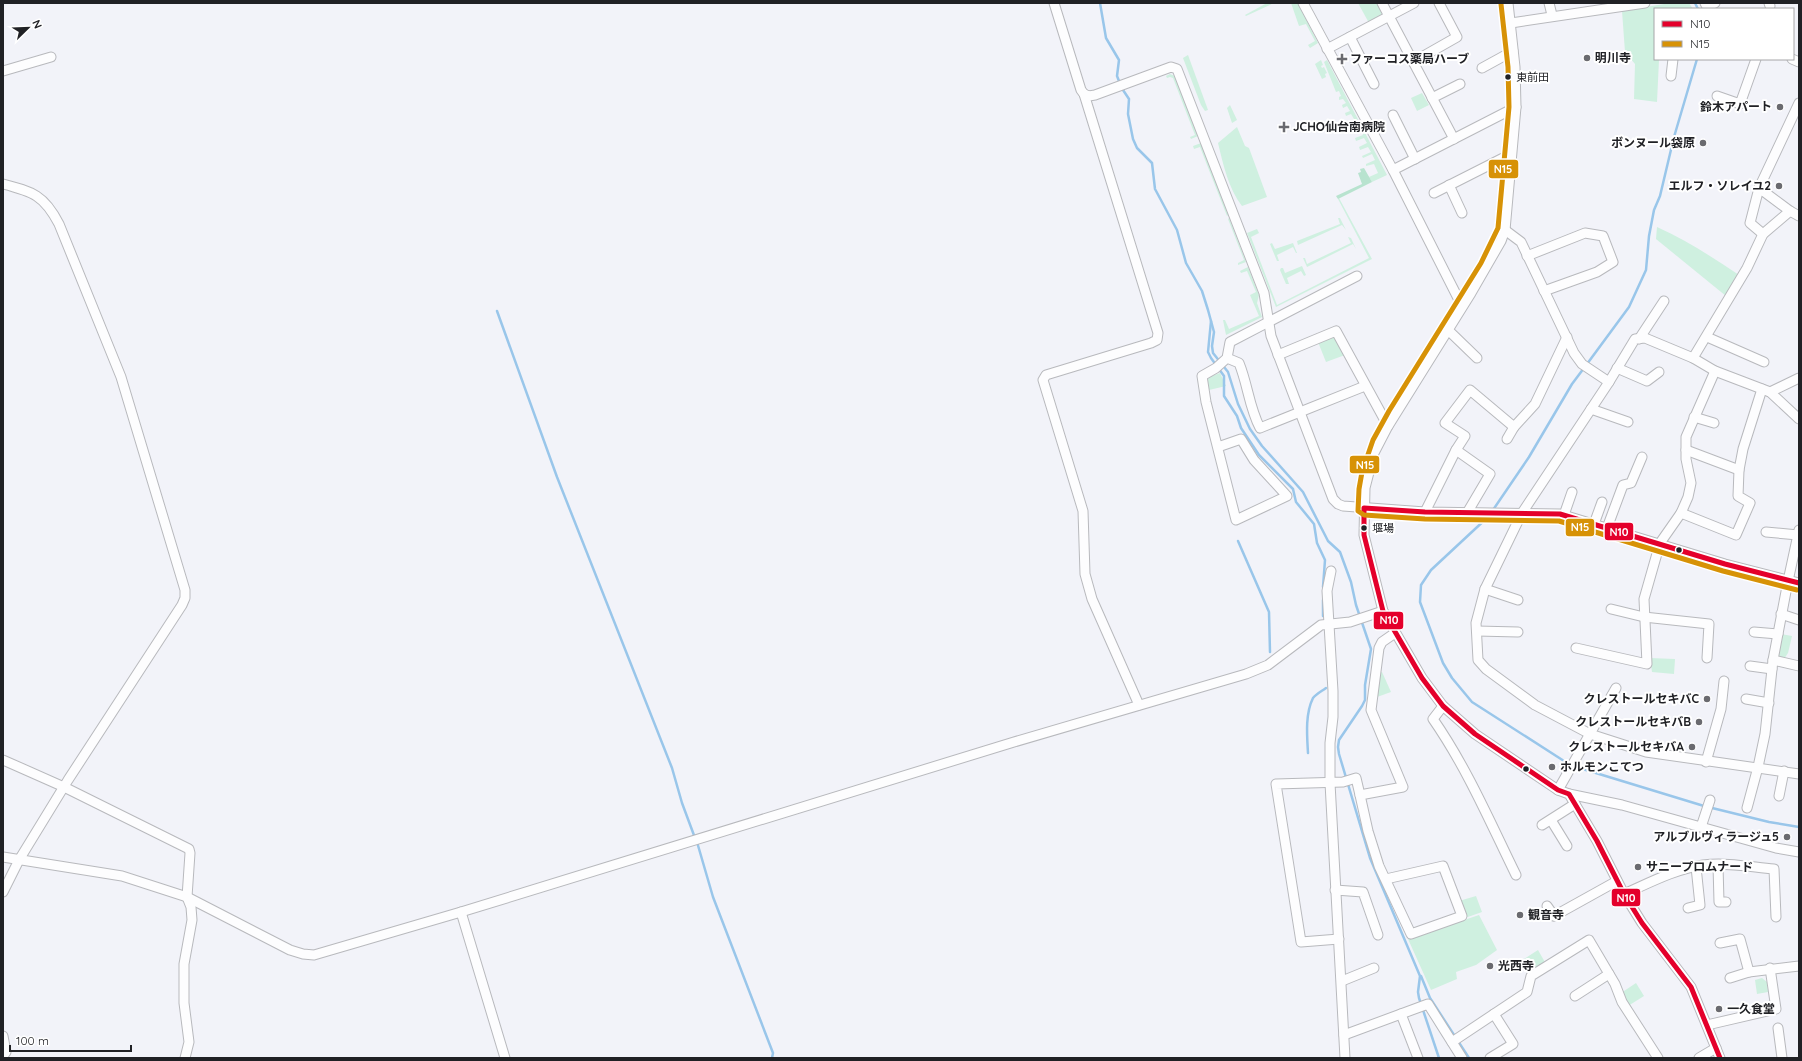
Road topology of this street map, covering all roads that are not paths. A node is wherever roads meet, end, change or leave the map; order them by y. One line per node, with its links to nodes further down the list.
1 (1054, 3): 26 (street)
2 (1303, 3): 15 (street)
3 (1382, 3): 12 (street)
4 (1414, 3): 12 (street)
5 (1439, 3): 20 (street)
6 (1508, 3): 13 (street)
7 (1549, 3): 11 (street)
8 (1645, 3): 9 (street)
9 (1630, 4): 10 (street)
10 (1591, 7): 11 (street)
11 (1552, 16): 13 (street)
12 (1390, 17): 14 (street); 20 (street)
13 (1511, 23): 16 (street)
14 (1350, 37): 15 (street); 24 (street)
15 (1327, 49): 35 (street)
16 (1514, 51): 21 (street); 30 (street)
17 (50, 56): 22 (street)
18 (1673, 60): 23 (street)
19 (1756, 60): 27 (street)
20 (1413, 62): 28 (street)
21 (1482, 68)
22 (3, 71)
23 (1671, 76)
24 (1374, 84)
25 (1460, 84): 28 (street)
26 (1084, 94): 50 (street); 119 (street)
27 (1717, 96)
28 (1432, 98): 32 (street)
29 (1799, 103): 38 (street)
30 (1516, 107): 32 (street); 33 (street)
31 (1392, 115): 34 (street)
32 (1454, 139): 34 (street)
33 (1512, 154): 37 (street); 43 (street)
34 (1415, 159): 35 (street)
35 (1393, 170): 49 (street)
36 (3, 184): 128 (street)
37 (1449, 185): 39 (street); 41 (street)
38 (1759, 188): 40 (street); 44 (street)
39 (1434, 193)
40 (1790, 211): 42 (street); 44 (street)
41 (1462, 213)
42 (1799, 216)
43 (1505, 230): 45 (street); 49 (street)
44 (1763, 234): 53 (street)
45 (1527, 256): 47 (street); 47 (street)
46 (1357, 276): 50 (street)
47 (1544, 291): 52 (street)
48 (1664, 301): 54 (street)
49 (1462, 306): 51 (street)
50 (1268, 322): 55 (street); 58 (street)
51 (1447, 329): 56 (street); 73 (street)
52 (1567, 336): 64 (street); 74 (street)
53 (1707, 337): 57 (street); 59 (street)
54 (1639, 339): 57 (street); 60 (street)
55 (1278, 355): 65 (street); 68 (street)
56 (1477, 358)
57 (1693, 358): 61 (street)
58 (1226, 359): 68 (street); 76 (street)
59 (1764, 362)
60 (1617, 368): 62 (street); 64 (street)
61 (1715, 371): 66 (street); 69 (street)
62 (1659, 372)
63 (1799, 378): 66 (street)
64 (1609, 382): 67 (street)
65 (1365, 386): 68 (street); 73 (street)
66 (1766, 390): 70 (street); 80 (street)
67 (1591, 409): 71 (street); 86 (street)
68 (1300, 413): 83 (street)
69 (1694, 417): 72 (street); 78 (street)
70 (1799, 419)
71 (1628, 422)
72 (1714, 423)
73 (1388, 426): 83 (street)
74 (1514, 427): 75 (street); 77 (street)
75 (1507, 439)
76 (1218, 446): 76 (street)
77 (1456, 450): 84 (street); 85 (street)
78 (1686, 450): 80 (street); 87 (street)
79 (1642, 457): 90 (street)
80 (1739, 470): 87 (street)
81 (1572, 492): 88 (street)
82 (1602, 502): 89 (street)
83 (1364, 508): 84 (street); 100 (street)
84 (1425, 512): 85 (street)
85 (1467, 513): 86 (street)
86 (1522, 513): 88 (street); 97 (street)
87 (1681, 513): 93 (street)
88 (1564, 515): 89 (street)
89 (1594, 524): 90 (street)
90 (1607, 528): 93 (street)
91 (1766, 532): 92 (street)
92 (1799, 532): 95 (street)
93 (1660, 543): 95 (street); 102 (street)
94 (1331, 571): 104 (street)
95 (1788, 581): 96 (street); 101 (street)
96 (1799, 583)
97 (1485, 589): 98 (street); 105 (street)
98 (1518, 600)
99 (1611, 609): 102 (street)
100 (1384, 610): 104 (street); 108 (street)
101 (1781, 614): 103 (street); 109 (street)
102 (1644, 617): 110 (street); 111 (street)
103 (1799, 620)
104 (1329, 624): 119 (street); 127 (street)
105 (1477, 631): 106 (street); 121 (street)
106 (1518, 632)
107 (1754, 632): 109 (street)
108 (1395, 633): 120 (street); 131 (street)
109 (1778, 634): 112 (street)
110 (1576, 648)
111 (1707, 658)
112 (1773, 664): 113 (street); 114 (street); 118 (street)
113 (1750, 666)
114 (1799, 666)
115 (1724, 681): 123 (street)
116 (1616, 688): 121 (street)
117 (1746, 699): 118 (street)
118 (1769, 703): 124 (street)
119 (1139, 705): 155 (street)
120 (1442, 706): 129 (street); 145 (street)
121 (1590, 734): 123 (street); 129 (street)
122 (3, 760): 128 (street)
123 (1706, 762): 124 (street)
124 (1758, 767): 125 (street); 135 (street)
125 (1784, 771): 126 (street); 132 (street)
126 (1799, 774)
127 (1330, 783): 131 (street); 148 (street); 158 (street)
128 (64, 787): 142 (street); 151 (street)
129 (1558, 790): 130 (street)
130 (1569, 794): 134 (street); 138 (street)
131 (1360, 795): 146 (street)
132 (1779, 796)
133 (1710, 800): 138 (street)
134 (1576, 804): 136 (street); 147 (street)
135 (1747, 808)
136 (1551, 820): 137 (street); 139 (street)
137 (1542, 825)
138 (1701, 827): 140 (street)
139 (1567, 846)
140 (1799, 852)
141 (3, 857): 142 (street)
142 (19, 860): 149 (street); 151 (street)
143 (1718, 865): 144 (street); 152 (street); 156 (street)
144 (1696, 867): 150 (street); 154 (street)
145 (1516, 875)
146 (1386, 879): 146 (street)
147 (1617, 881): 150 (street); 153 (street)
148 (1335, 890): 157 (street); 158 (street)
149 (3, 892)
150 (1624, 894): 170 (street)
151 (187, 897): 155 (street); 177 (street)
152 (1726, 902)
153 (1547, 906)
154 (1688, 908)
155 (460, 912): 178 (street)
156 (1776, 917)
157 (1378, 935)
158 (1339, 938): 166 (street)
159 (1720, 943): 163 (street)
160 (1799, 966): 162 (street)
161 (1374, 968): 166 (street)
162 (1770, 968): 163 (street); 170 (street)
163 (1749, 972): 165 (street)
164 (1609, 974): 167 (street); 169 (street); 183 (street)
165 (1730, 978)
166 (1342, 981): 172 (street)
167 (1575, 996)
168 (1401, 1014): 172 (street); 174 (street); 180 (street)
169 (1494, 1014): 174 (street); 182 (street)
170 (1707, 1026): 175 (street)
171 (1778, 1028): 186 (street)
172 (1344, 1035): 179 (street)
173 (3, 1036): 176 (street)
174 (1455, 1039): 181 (street)
175 (1716, 1048): 184 (street); 185 (street)
176 (6, 1055)
177 (185, 1058)
178 (504, 1058)
179 (1345, 1058)
180 (1418, 1058)
181 (1462, 1058)
182 (1490, 1058)
183 (1658, 1058)
184 (1699, 1058)
185 (1720, 1058)
186 (1782, 1058)

